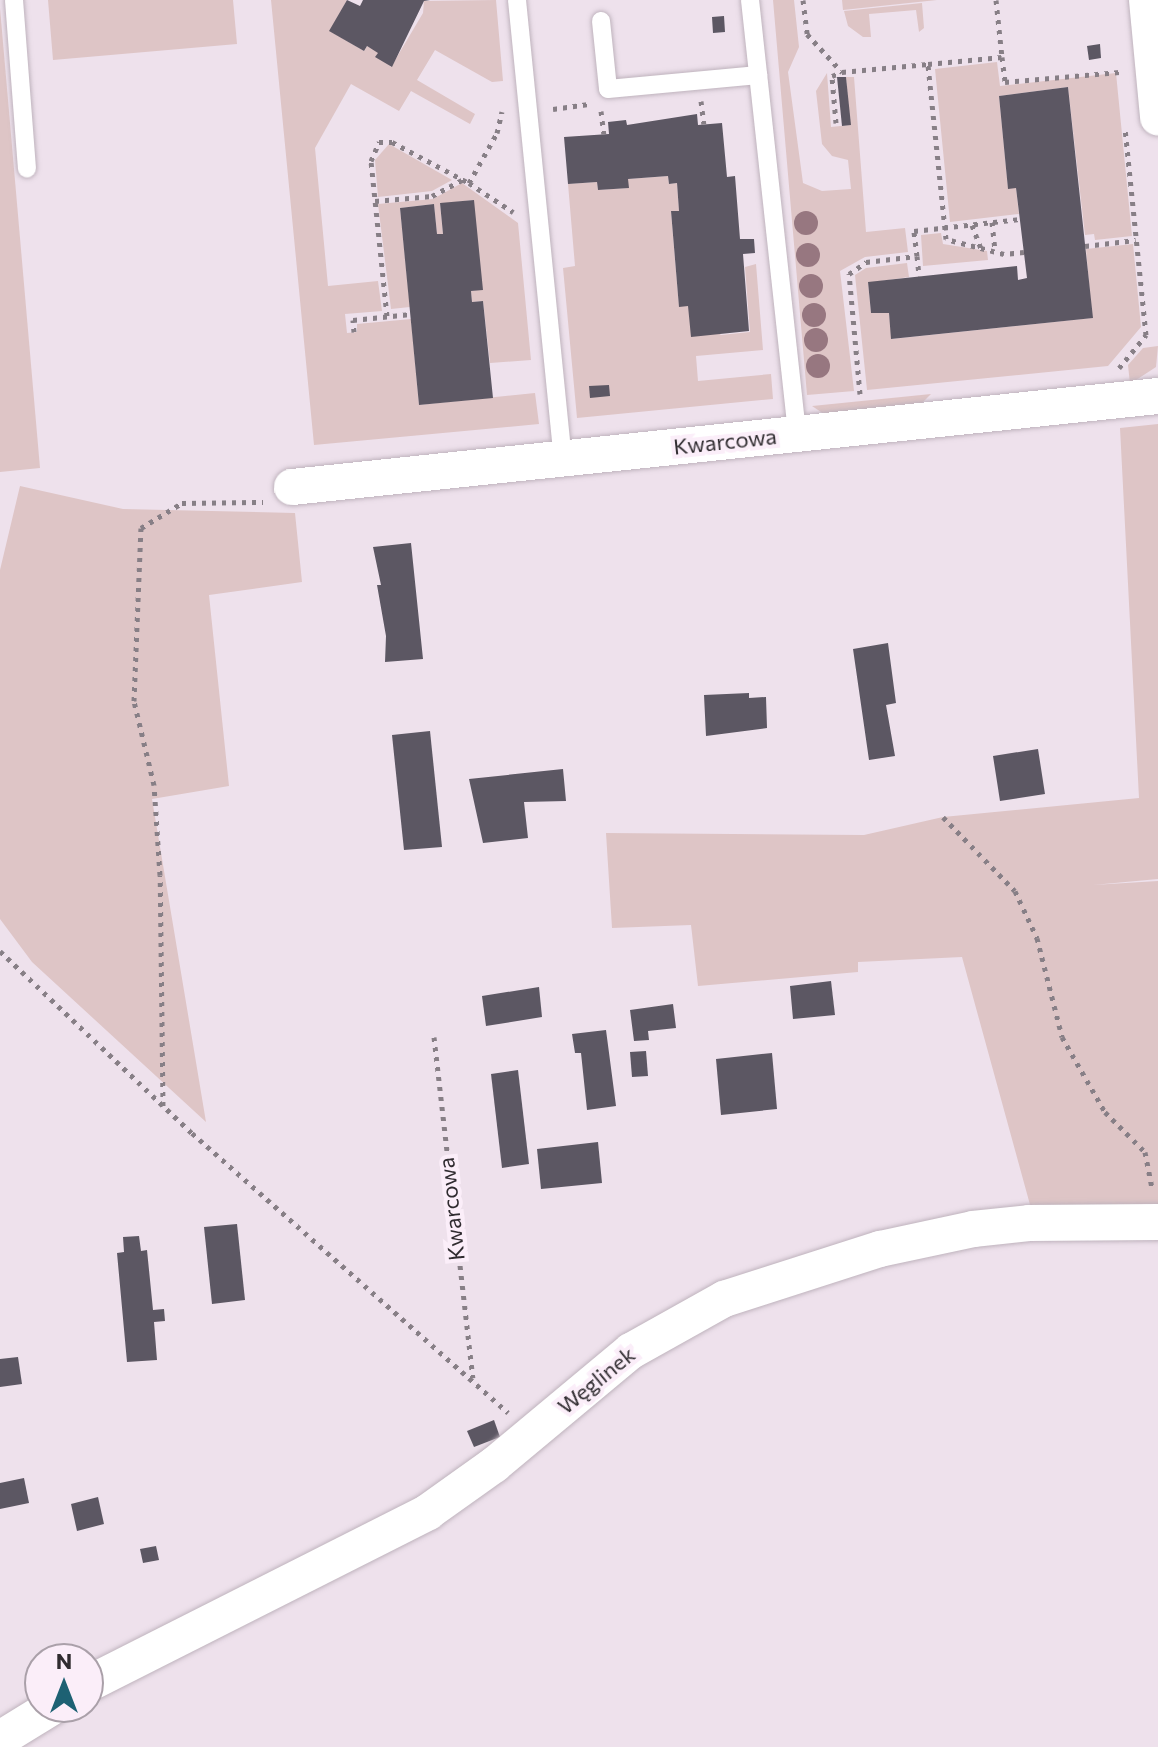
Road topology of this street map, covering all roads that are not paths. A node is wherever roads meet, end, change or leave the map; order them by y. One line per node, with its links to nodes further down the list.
1 (14, 0): 8 (lane)
2 (517, 0): 11 (lane)
3 (750, 0): 6 (lane)
4 (1147, 0): 7 (street)
5 (601, 21): 6 (lane)
6 (758, 75): 10 (lane)
7 (1141, 117)
8 (27, 168)
9 (1158, 396): 10 (street, Kwarcowa)
10 (797, 434): 11 (street, Kwarcowa)
11 (563, 457): 12 (street, Kwarcowa)
12 (285, 494)
13 (1152, 1222): 14 (street, Węglinek)
14 (104, 1676)
15 (26, 1723): 16 (street)
16 (0, 1739)

